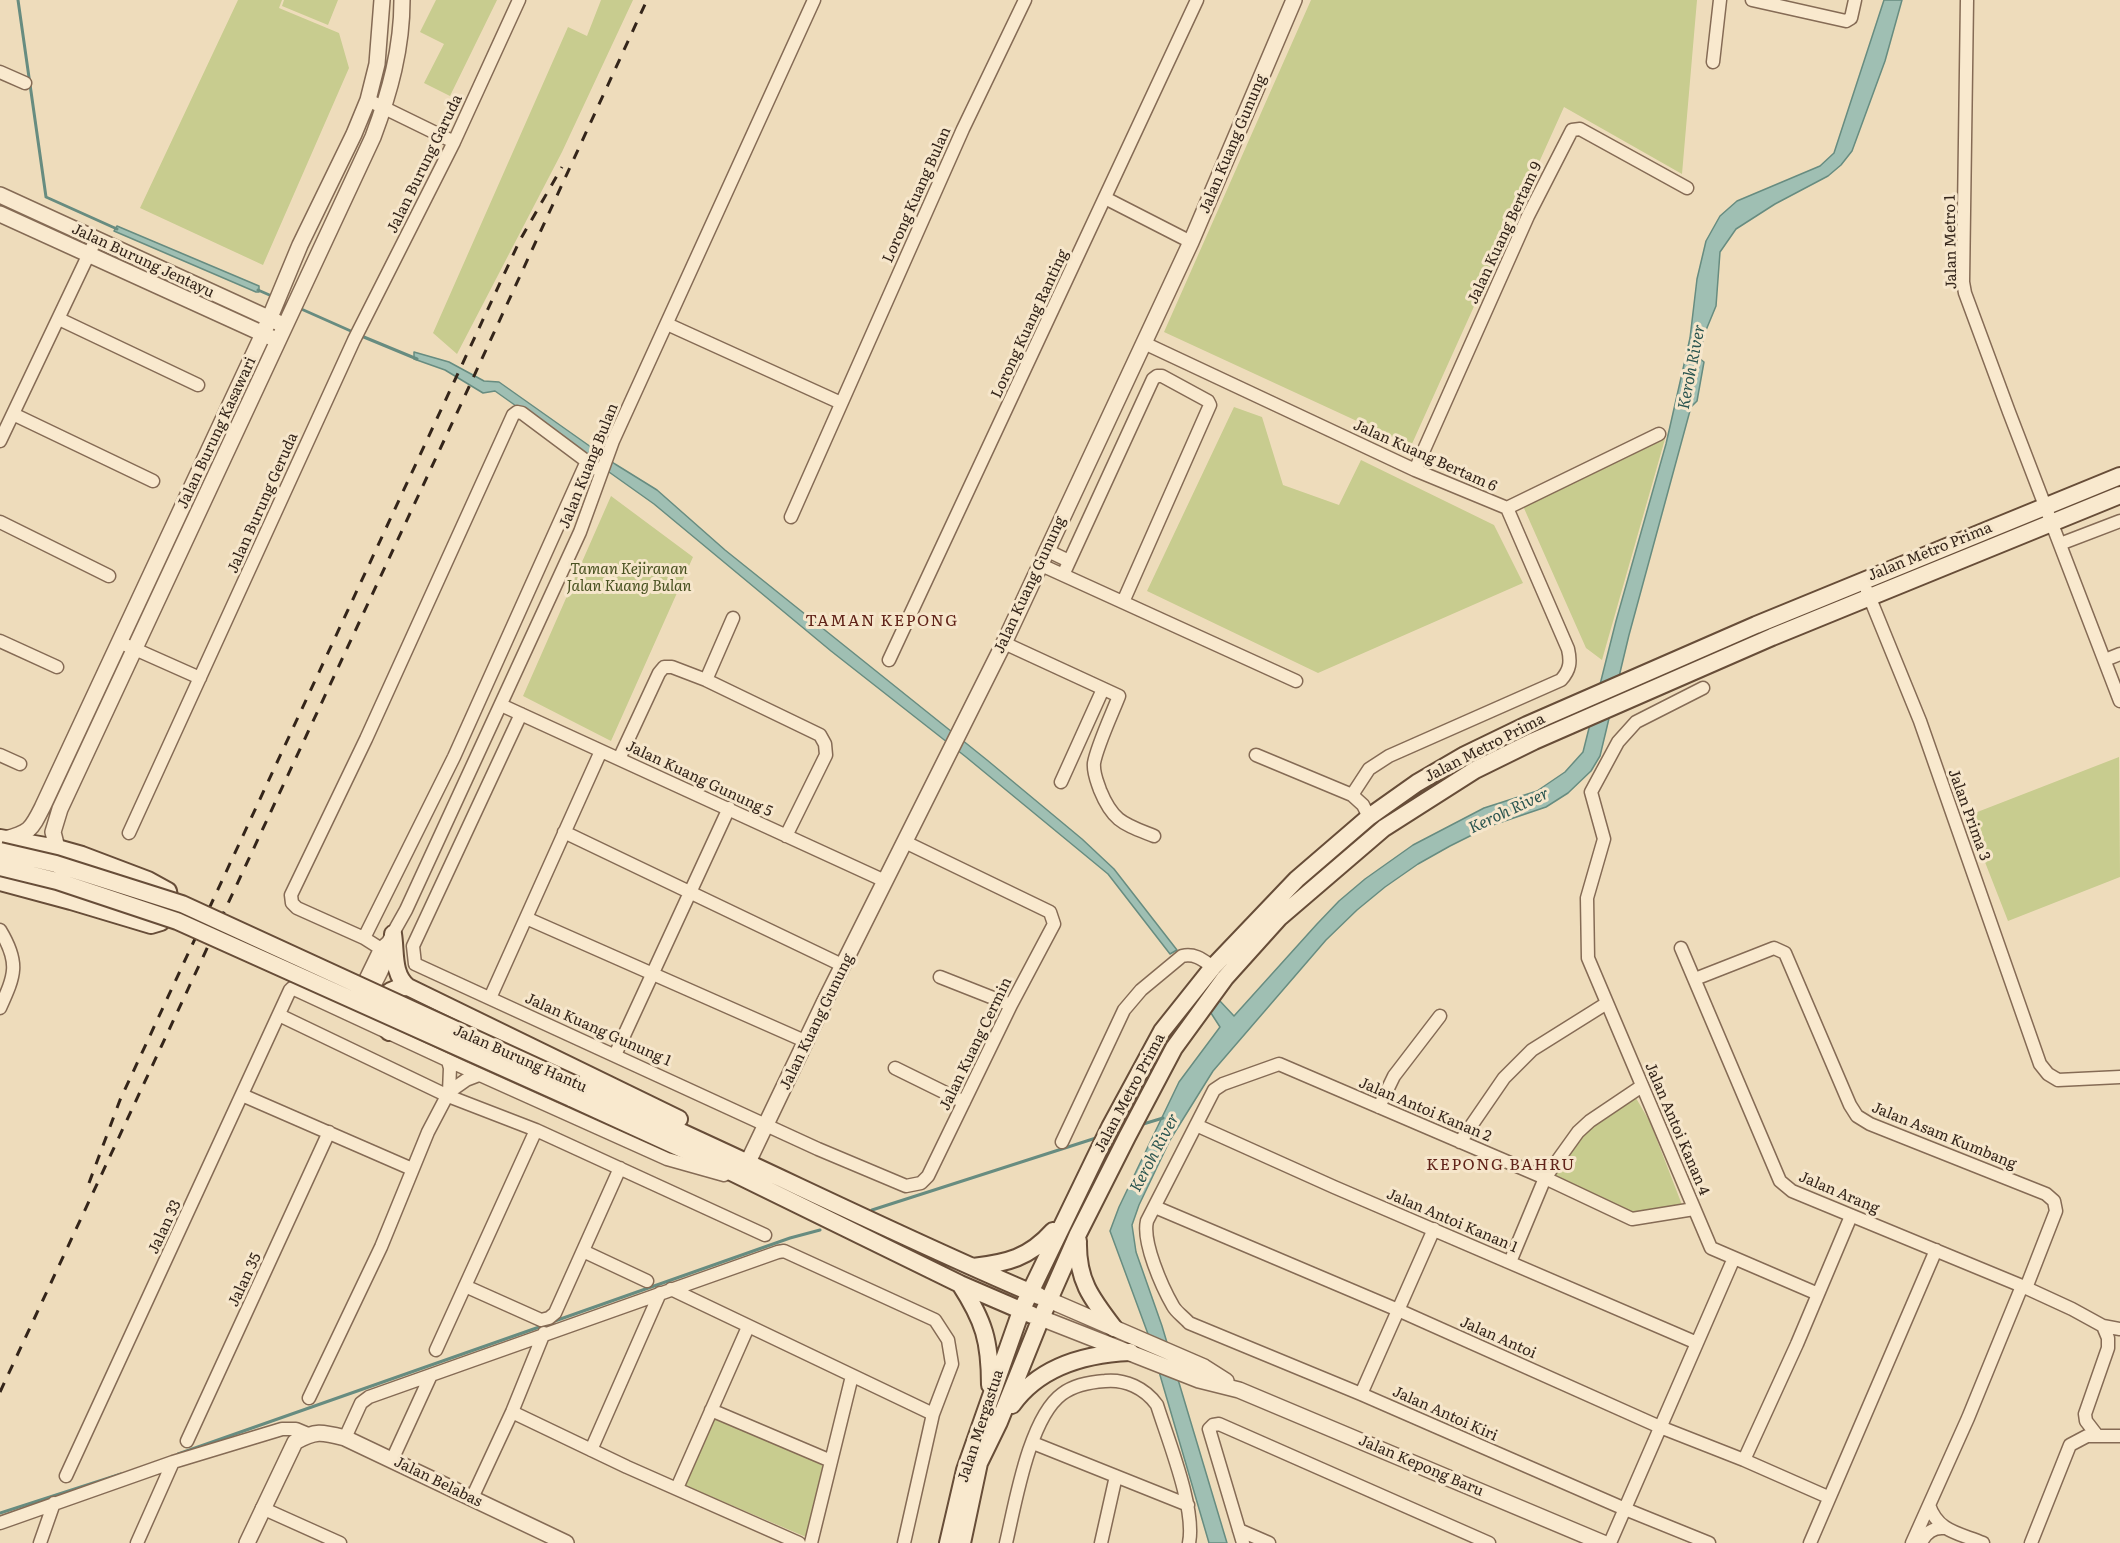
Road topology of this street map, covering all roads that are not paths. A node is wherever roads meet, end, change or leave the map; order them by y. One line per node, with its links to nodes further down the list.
1 (382, 0): 15 (street, Jalan Burung Kasawari)
2 (402, 0): 16 (street, Jalan Burung Kasawari)
3 (519, 0): 17 (street, Jalan Burung Garuda)
4 (814, 0): 28 (street, Jalan Kuang Bulan)
5 (1025, 0): 34 (street, Lorong Kuang Bulan)
6 (1197, 0): 20 (street, Lorong Kuang Ranting)
7 (1294, 0): 23 (street, Jalan Kuang Gunung)
8 (1720, 0): 12 (street)
9 (1752, 0): 10 (street)
10 (1855, 0)
11 (1967, 0): 44 (street, Jalan Metro 1)
12 (1713, 62)
13 (0, 72): 14 (street)
14 (25, 83)
15 (368, 100): 16 (street); 25 (street, Jalan Burung Kasawari)
16 (384, 108): 17 (street); 27 (street, Jalan Burung Kasawari)
17 (454, 142): 30 (street, Jalan Burung Garuda)
18 (1687, 188): 39 (street, Jalan Kuang Bertam 9)
19 (0, 195): 22 (street, Jalan Burung Jentayu)
20 (1105, 198): 23 (street); 65 (street, Lorong Kuang Ranting)
21 (0, 214): 24 (street, Jalan Burung Jentayu)
22 (96, 239): 24 (street); 25 (street, Jalan Burung Jentayu)
23 (1191, 242): 32 (street, Jalan Kuang Gunung)
24 (89, 255): 26 (street); 29 (street, Jalan Burung Jentayu)
25 (272, 313): 27 (street, Jalan Burung Jentayu); 29 (street, Jalan Burung Kasawari)
26 (59, 319): 33 (street); 35 (street)
27 (289, 319): 31 (street, Jalan Burung Kasawari)
28 (667, 324): 34 (street); 40 (street, Jalan Kuang Bulan)
29 (263, 334): 31 (street, Jalan Burung Jentayu); 61 (street, Jalan Burung Kasawari)
30 (354, 340): 68 (street, Jalan Burung Geruda)
31 (279, 341): 63 (street, Jalan Burung Kasawari)
32 (1144, 343): 39 (street, Jalan Kuang Bertam 6); 51 (street, Jalan Kuang Gunung)
33 (198, 385)
34 (841, 403): 46 (street, Lorong Kuang Bulan)
35 (13, 414): 37 (street); 42 (street)
36 (1659, 434): 45 (street)
37 (0, 441)
38 (587, 461): 40 (street); 98 (street); 98 (street)
39 (1415, 470): 45 (street, Jalan Kuang Bertam 6)
40 (601, 471): 74 (street, Jalan Kuang Bulan)
41 (2120, 476): 44 (main road, Jalan Metro Prima)
42 (153, 481)
43 (2120, 495): 49 (main road, Jalan Metro Prima)
44 (2044, 505): 49 (street, Jalan Metro 1); 56 (main road, Jalan Metro Prima)
45 (1507, 508): 82 (street, Jalan Kuang Bertam 6)
46 (791, 517)
47 (2120, 521): 50 (street)
48 (0, 522): 55 (street)
49 (2052, 523): 50 (street, Jalan Metro 1); 57 (main road, Jalan Metro Prima)
50 (2060, 544): 66 (street, Jalan Metro 1)
51 (1046, 550): 52 (street); 53 (street, Jalan Kuang Gunung)
52 (1069, 561): 54 (street); 58 (street)
53 (1039, 564): 54 (street); 62 (street, Jalan Kuang Gunung)
54 (1063, 575): 58 (street)
55 (109, 576)
56 (1863, 580): 57 (street, Jalan Prima 3); 84 (main road, Jalan Metro Prima)
57 (1869, 596): 119 (street, Jalan Prima 3); 143 (main road, Jalan Metro Prima)
58 (1123, 603): 70 (street)
59 (733, 618): 69 (street)
60 (0, 641): 67 (street)
61 (119, 642): 63 (street); 89 (street, Jalan Burung Kasawari)
62 (1004, 643): 72 (street); 90 (street, Jalan Kuang Gunung)
63 (134, 649): 68 (street); 91 (street, Jalan Burung Kasawari)
64 (2120, 654): 66 (street)
65 (890, 660)
66 (2104, 660): 73 (street, Jalan Metro 1)
67 (57, 667)
68 (200, 678): 86 (street, Jalan Burung Geruda)
69 (706, 680): 79 (street); 87 (street)
70 (1296, 681)
71 (1702, 688): 107 (street, Jalan Antoi Kanan 4)
72 (1103, 689): 81 (street); 88 (street)
73 (2120, 701)
74 (501, 705): 75 (street, Jalan Kuang Gunung 5); 98 (street, Jalan Kuang Bulan)
75 (521, 714): 76 (street, Jalan Kuang Gunung 5); 106 (street, Jalan Kuang Gunung 1)
76 (601, 751): 79 (street, Jalan Kuang Gunung 5); 85 (street)
77 (0, 755): 80 (street)
78 (1256, 755): 82 (street)
79 (619, 759): 83 (street, Jalan Kuang Gunung 5)
80 (20, 764)
81 (1061, 782)
82 (1352, 795): 84 (street)
83 (729, 808): 87 (street, Jalan Kuang Gunung 5); 95 (street)
84 (1369, 817): 101 (main road, Jalan Metro Prima)
85 (564, 832): 95 (street); 96 (street)
86 (129, 833)
87 (786, 836): 93 (street, Jalan Kuang Gunung 5)
88 (1155, 836)
89 (2, 842): 91 (main road); 121 (main road, Jalan Burung Hantu, bridge)
90 (905, 842): 93 (street, Jalan Kuang Gunung); 108 (street, Jalan Kuang Cermin)
91 (57, 848): 94 (main road)
92 (0, 867): 121 (main road, Jalan Burung Hantu, bridge)
93 (885, 881): 100 (street, Jalan Kuang Gunung)
94 (0, 882)
95 (690, 892): 100 (street); 102 (street)
96 (526, 918): 102 (street); 106 (street)
97 (0, 930): 109 (street)
98 (381, 943): 105 (main road); 111 (street, Jalan Kuang Bulan); 111 (street)
99 (1681, 948): 104 (street, Jalan Arang)
100 (844, 966): 114 (street, Jalan Kuang Gunung)
101 (1213, 967): 130 (street); 141 (main road, Jalan Metro Prima)
102 (653, 974): 114 (street); 115 (street)
103 (940, 977): 108 (street)
104 (1695, 979): 140 (street, Jalan Arang); 153 (street, Jalan Asam Kumbang)
105 (408, 987): 113 (main road); 132 (main road)
106 (490, 998): 115 (street, Jalan Kuang Gunung 1)
107 (1607, 1003): 120 (street, Jalan Antoi Kanan 4); 131 (street)
108 (1011, 1005): 124 (street, Jalan Kuang Cermin)
109 (0, 1008)
110 (279, 1015): 111 (street, Jalan 33); 122 (street); 123 (street, Jalan 33)
111 (354, 1015): 113 (street)
112 (1440, 1016): 125 (street)
113 (389, 1032): 116 (street)
114 (807, 1042): 126 (street, Jalan Kuang Gunung)
115 (615, 1055): 126 (street, Jalan Kuang Gunung 1)
116 (448, 1061): 118 (street); 122 (street)
117 (895, 1068): 124 (street)
118 (479, 1075): 122 (street); 137 (street)
119 (2120, 1077)
120 (1642, 1086): 136 (street); 139 (street, Jalan Antoi Kanan 4)
121 (573, 1091): 132 (main road, Jalan Burung Hantu); 137 (main road, Jalan Burung Hantu)
122 (449, 1094): 128 (street); 135 (street)
123 (242, 1095): 129 (street); 190 (street, Jalan 33)
124 (964, 1102): 126 (street, Jalan Kuang Cermin)
125 (1379, 1107): 127 (street, Jalan Antoi Kanan 2); 131 (street, Jalan Antoi Kanan 2)
126 (768, 1124): 133 (street, Jalan Kuang Gunung)
127 (1196, 1125): 138 (street); 142 (street, Jalan Antoi Kanan 1)
128 (536, 1130): 134 (street); 152 (street)
129 (330, 1132): 135 (street); 183 (street, Jalan 35)
130 (1062, 1142)
131 (1460, 1142): 136 (street, Jalan Antoi Kanan 2)
132 (715, 1146): 133 (main road, Jalan Burung Hantu)
133 (748, 1162): 149 (main road, Jalan Burung Hantu)
134 (620, 1168): 144 (street); 146 (street)
135 (412, 1169): 173 (street)
136 (1545, 1178): 139 (street, Jalan Antoi Kanan 2); 148 (street)
137 (750, 1182): 151 (main road, Jalan Burung Hantu)
138 (1155, 1206): 158 (street, Jalan Antoi); 171 (street, Jalan Antoi Kiri)
139 (1694, 1209): 147 (street, Jalan Antoi Kanan 4)
140 (1851, 1215): 145 (street, Jalan Arang); 156 (street)
141 (1065, 1217): 149 (main road); 155 (main road, Jalan Metro Prima)
142 (1434, 1229): 148 (street, Jalan Antoi Kanan 1); 158 (street)
143 (1078, 1234): 157 (main road, Jalan Metro Prima); 163 (main road)
144 (765, 1235)
145 (1936, 1250): 153 (street, Jalan Arang); 193 (street)
146 (583, 1251): 150 (street); 152 (street)
147 (1734, 1258): 156 (street, Jalan Antoi Kanan 4); 166 (street)
148 (1510, 1262): 166 (street, Jalan Antoi Kanan 1)
149 (972, 1267): 155 (main road, Jalan Burung Hantu)
150 (647, 1281)
151 (960, 1284): 159 (main road, Jalan Burung Hantu); 172 (main road)
152 (465, 1286): 168 (street)
153 (2024, 1287): 161 (street, Jalan Arang); 197 (street)
154 (665, 1291): 162 (street); 165 (street); 176 (street); 185 (street)
155 (1029, 1292): 157 (main road, Jalan Burung Hantu); 159 (main road, Jalan Mergastua)
156 (1818, 1294): 187 (street)
157 (1049, 1300): 160 (main road, Jalan Mergastua); 163 (street, Jalan Kepong Baru)
158 (1398, 1310): 171 (street); 178 (street, Jalan Antoi)
159 (1022, 1311): 160 (main road, Jalan Burung Hantu); 172 (main road, Jalan Mergastua)
160 (1041, 1318): 167 (street, Jalan Kepong Baru); 177 (main road, Jalan Mergastua)
161 (2103, 1326): 164 (street); 180 (street)
162 (748, 1327): 170 (street); 174 (street)
163 (1114, 1328): 167 (street, Jalan Kepong Baru)
164 (2120, 1329)
165 (544, 1334): 169 (street); 175 (street)
166 (1697, 1343): 178 (street)
167 (1133, 1348): 177 (main road); 220 (street, Jalan Kepong Baru)
168 (436, 1350)
169 (431, 1375): 182 (street); 186 (street)
170 (852, 1376): 176 (street); 188 (street)
171 (1361, 1394): 199 (street, Jalan Antoi Kiri)
172 (990, 1395): 212 (main road, Jalan Mergastua)
173 (309, 1398)
174 (711, 1410): 188 (street); 192 (street)
175 (512, 1412): 185 (street); 194 (street)
176 (933, 1414): 211 (street)
177 (999, 1422): 213 (main road, Jalan Mergastua)
178 (1660, 1426): 187 (street, Jalan Antoi); 199 (street)
179 (308, 1434): 182 (street, Jalan Belabas); 189 (street); 198 (street)
180 (2096, 1434): 181 (street); 225 (street)
181 (2120, 1436)
182 (345, 1438): 186 (street, Jalan Belabas)
183 (187, 1441)
184 (1033, 1443): 191 (street); 196 (street); 214 (street)
185 (591, 1449): 192 (street)
186 (392, 1460): 194 (street, Jalan Belabas)
187 (1744, 1460): 193 (street, Jalan Antoi)
188 (831, 1461): 210 (street)
189 (173, 1462): 195 (street); 205 (street)
190 (66, 1476)
191 (1116, 1476): 196 (street); 215 (street)
192 (677, 1488): 209 (street)
193 (1828, 1497): 223 (street)
194 (472, 1498): 208 (street, Jalan Belabas)
195 (54, 1503): 200 (street); 204 (street)
196 (1188, 1505): 216 (street)
197 (1929, 1505): 201 (street); 203 (street)
198 (262, 1508): 206 (street); 207 (street)
199 (1625, 1509): 221 (street); 222 (street, Jalan Antoi Kiri)
200 (0, 1523)
201 (1944, 1528): 203 (street); 224 (street)
202 (1239, 1530): 217 (street); 218 (street); 219 (street)
203 (1918, 1542)
204 (40, 1543)
205 (137, 1543)
206 (247, 1543)
207 (340, 1543)
208 (566, 1543)
209 (799, 1543)
210 (811, 1543)
211 (904, 1543)
212 (948, 1543)
213 (962, 1543)
214 (1006, 1543)
215 (1101, 1543)
216 (1189, 1543)
217 (1243, 1543)
218 (1269, 1543)
219 (1489, 1543)
220 (1603, 1543)
221 (1610, 1543)
222 (1708, 1543)
223 (1810, 1543)
224 (1983, 1543)
225 (2031, 1543)

